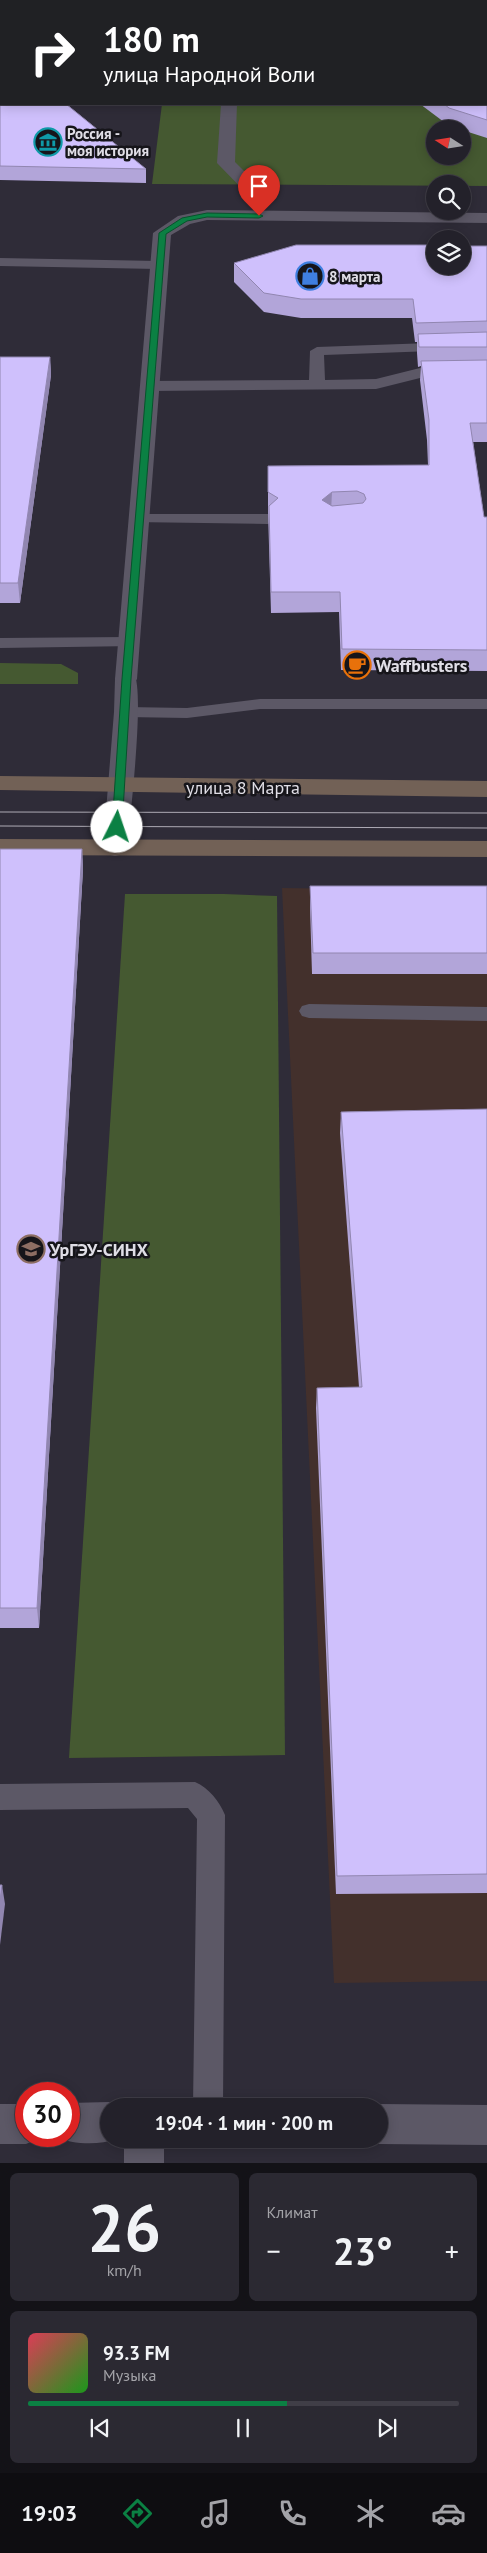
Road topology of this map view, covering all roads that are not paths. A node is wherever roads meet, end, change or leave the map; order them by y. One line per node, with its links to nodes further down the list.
1 (229, 105): 2 (street)
2 (260, 207): 3 (street); 5 (street)
3 (487, 218)
4 (0, 262): 5 (lane)
5 (158, 265): 9 (street)
6 (487, 345): 8 (lane)
7 (487, 373): 8 (lane)
8 (317, 385): 9 (lane)
9 (150, 386): 10 (street)
10 (139, 519): 11 (lane); 12 (street)
11 (268, 519)
12 (129, 642): 13 (lane); 15 (street)
13 (0, 643)
14 (487, 704): 15 (lane)
15 (126, 712): 17 (street)
16 (0, 783): 17 (main road, улица 8 Марта)
17 (120, 786): 18 (main road, улица 8 Марта); 20 (street)
18 (487, 789)
19 (0, 847): 20 (main road)
20 (115, 848): 21 (main road)
21 (487, 849)
22 (309, 1011): 23 (lane)
23 (487, 1014)
24 (0, 1797): 25 (lane)
25 (208, 2098)
26 (100, 2122): 27 (street)
27 (80, 2123)
28 (0, 2124): 29 (street)
29 (15, 2124)
30 (388, 2124): 31 (street)
31 (487, 2125)
32 (144, 2148): 33 (street)
33 (144, 2163)

